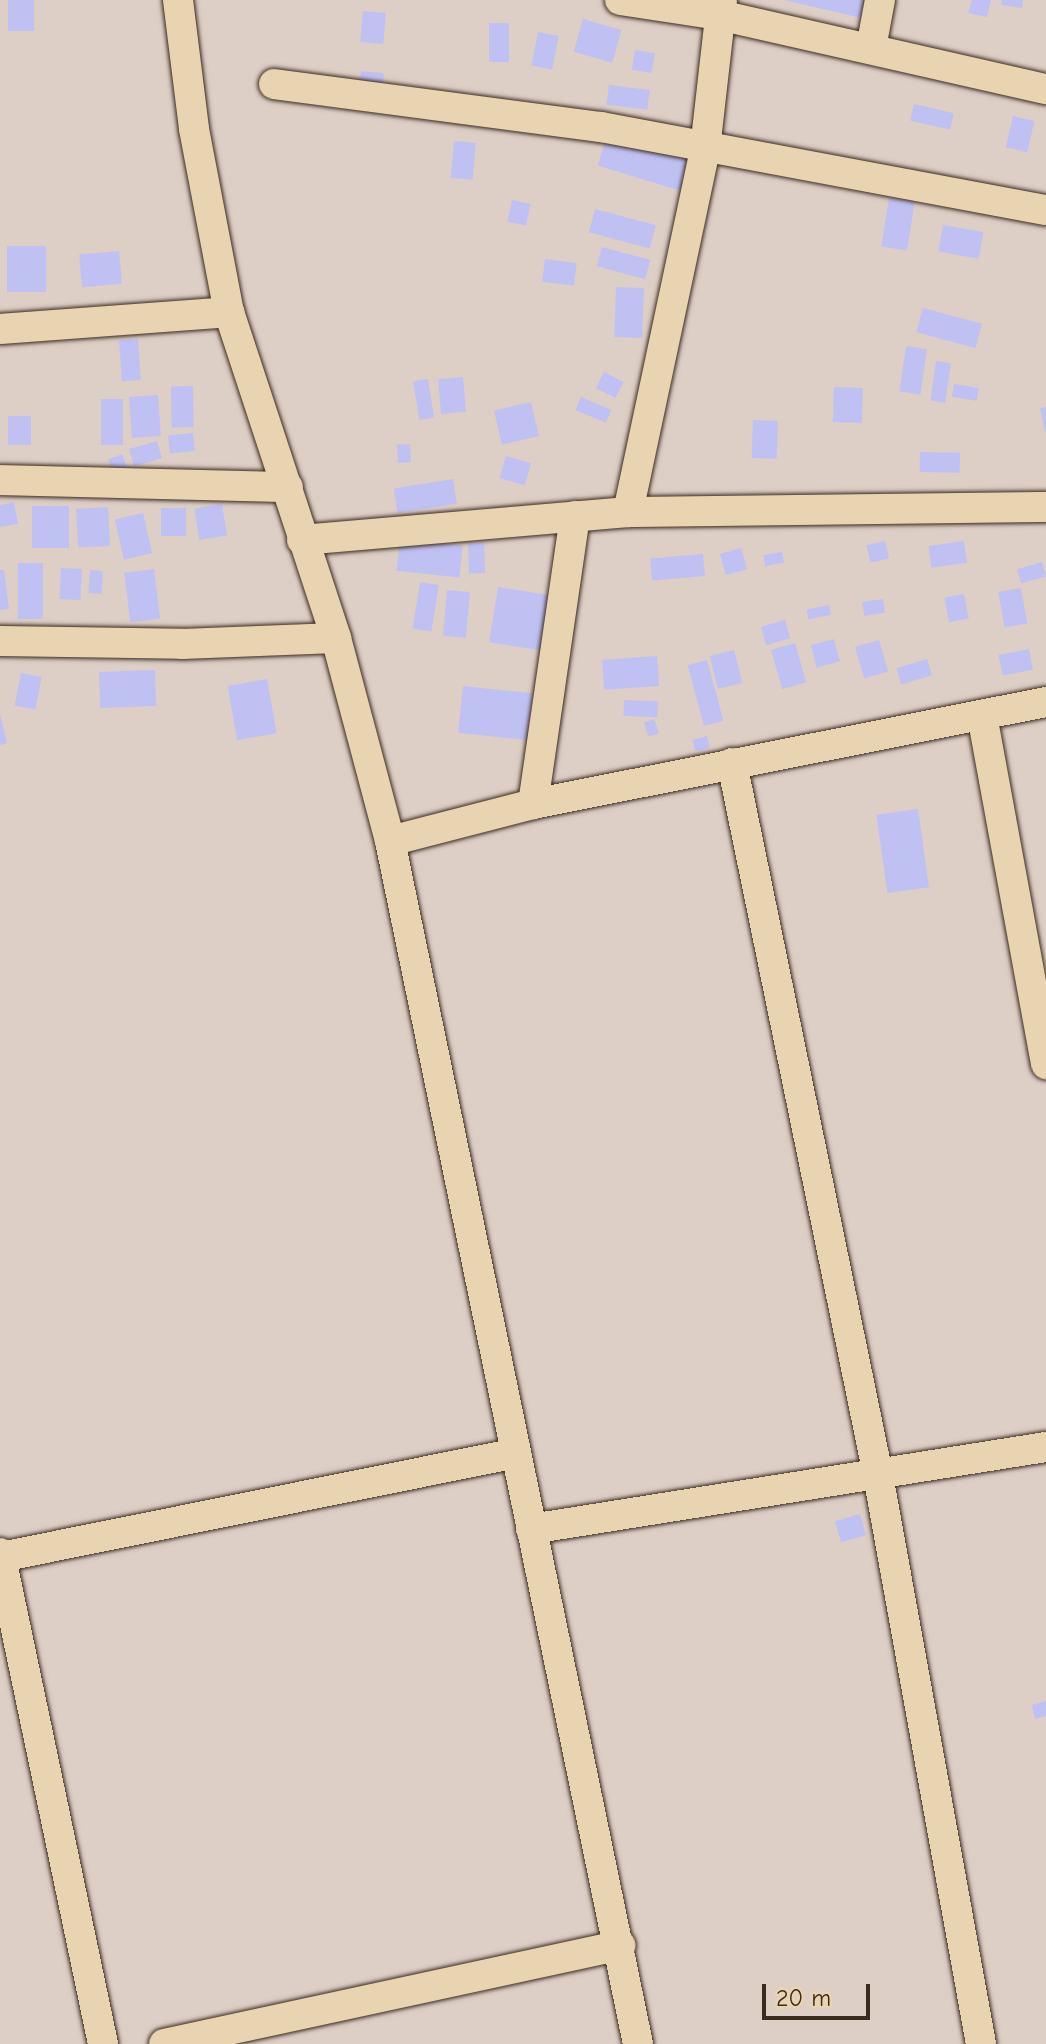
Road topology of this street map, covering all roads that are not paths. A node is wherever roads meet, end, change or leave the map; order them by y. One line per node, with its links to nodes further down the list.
1 (178, 0): 10 (street)
2 (620, 0): 4 (street)
3 (880, 0): 5 (street)
4 (720, 8): 5 (street); 8 (street)
5 (871, 48): 7 (street)
6 (274, 84): 8 (street)
7 (1046, 89)
8 (705, 149): 9 (street); 15 (street)
9 (1046, 210)
10 (229, 312): 11 (street); 13 (street)
11 (0, 329)
12 (0, 480): 13 (street)
13 (288, 487): 17 (street)
14 (1046, 507): 15 (street)
15 (628, 512): 16 (street)
16 (575, 516): 17 (street); 23 (street)
17 (302, 540): 18 (street)
18 (336, 638): 19 (street); 24 (street)
19 (0, 641)
20 (1046, 702): 21 (street)
21 (982, 715): 22 (street); 25 (street)
22 (732, 763): 23 (street); 28 (street)
23 (533, 804): 24 (street)
24 (390, 841): 27 (street)
25 (1046, 1064)
26 (1046, 1447): 28 (street)
27 (512, 1454): 29 (street); 30 (street)
28 (878, 1475): 29 (street); 35 (street)
29 (531, 1529): 31 (street)
30 (0, 1555): 32 (street)
31 (620, 1945): 33 (street); 34 (street)
32 (103, 2044)
33 (164, 2044)
34 (638, 2044)
35 (981, 2044)

